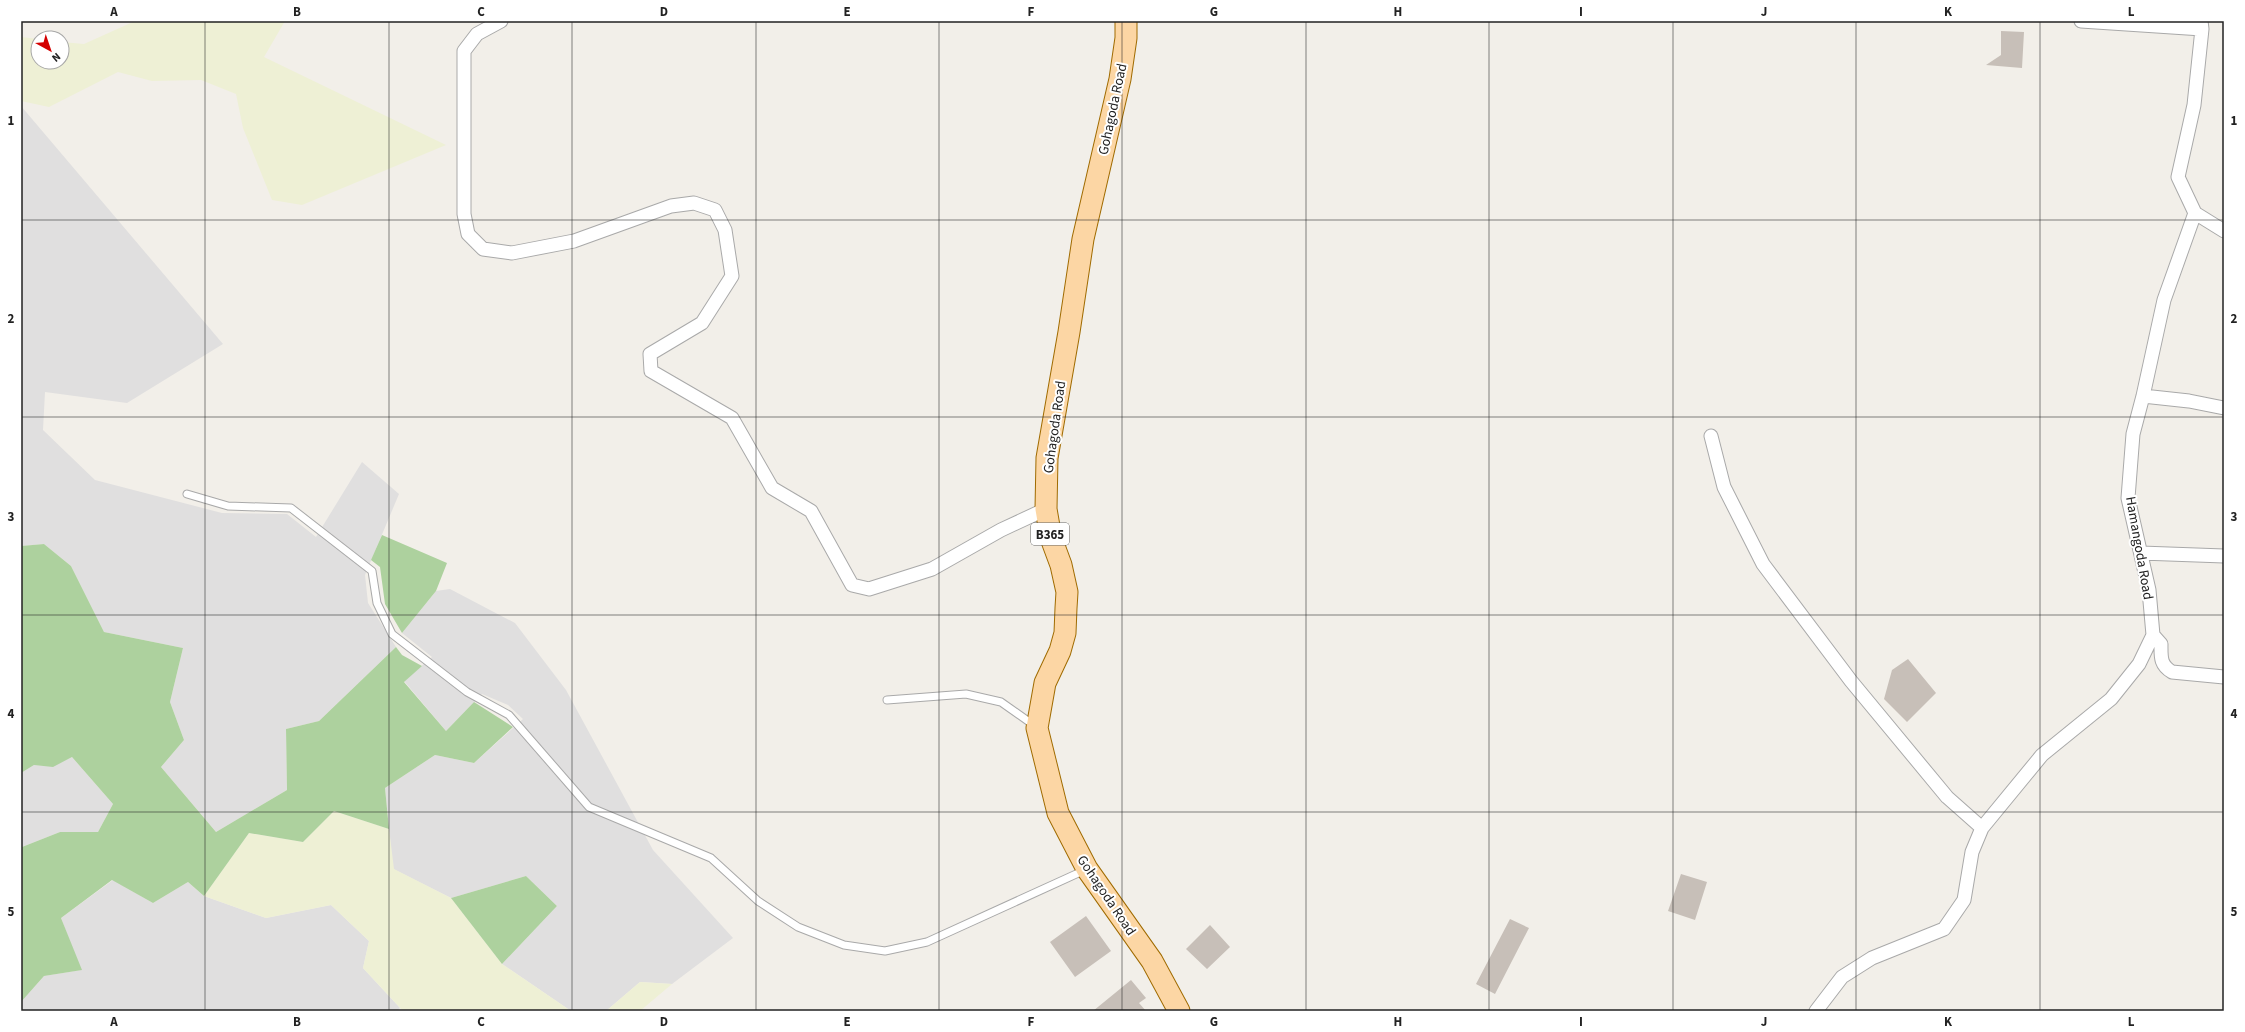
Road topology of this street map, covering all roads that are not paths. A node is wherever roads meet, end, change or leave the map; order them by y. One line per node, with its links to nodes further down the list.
1 (501, 21): 11 (street)
2 (1126, 21): 11 (main road, Gohagoda Road / B365)
3 (2081, 21): 4 (street)
4 (2202, 25): 5 (street)
5 (2195, 213): 6 (street); 7 (street, Hamangoda Road)
6 (2224, 231)
7 (2143, 396): 8 (street); 12 (street, Hamangoda Road)
8 (2224, 408)
9 (1711, 436): 18 (street)
10 (186, 494): 19 (lane)
11 (1046, 509): 17 (main road, Gohagoda Road / B365)
12 (2140, 553): 13 (street); 14 (street, Hamangoda Road)
13 (2224, 556)
14 (2152, 635): 15 (street); 18 (street, Hamangoda Road)
15 (2224, 678)
16 (887, 700): 17 (lane)
17 (1037, 728): 19 (main road, Gohagoda Road / B365)
18 (1982, 828): 21 (street, Hamangoda Road)
19 (1087, 869): 20 (main road, Gohagoda Road / B365)
20 (1179, 1011)
21 (1816, 1011)

